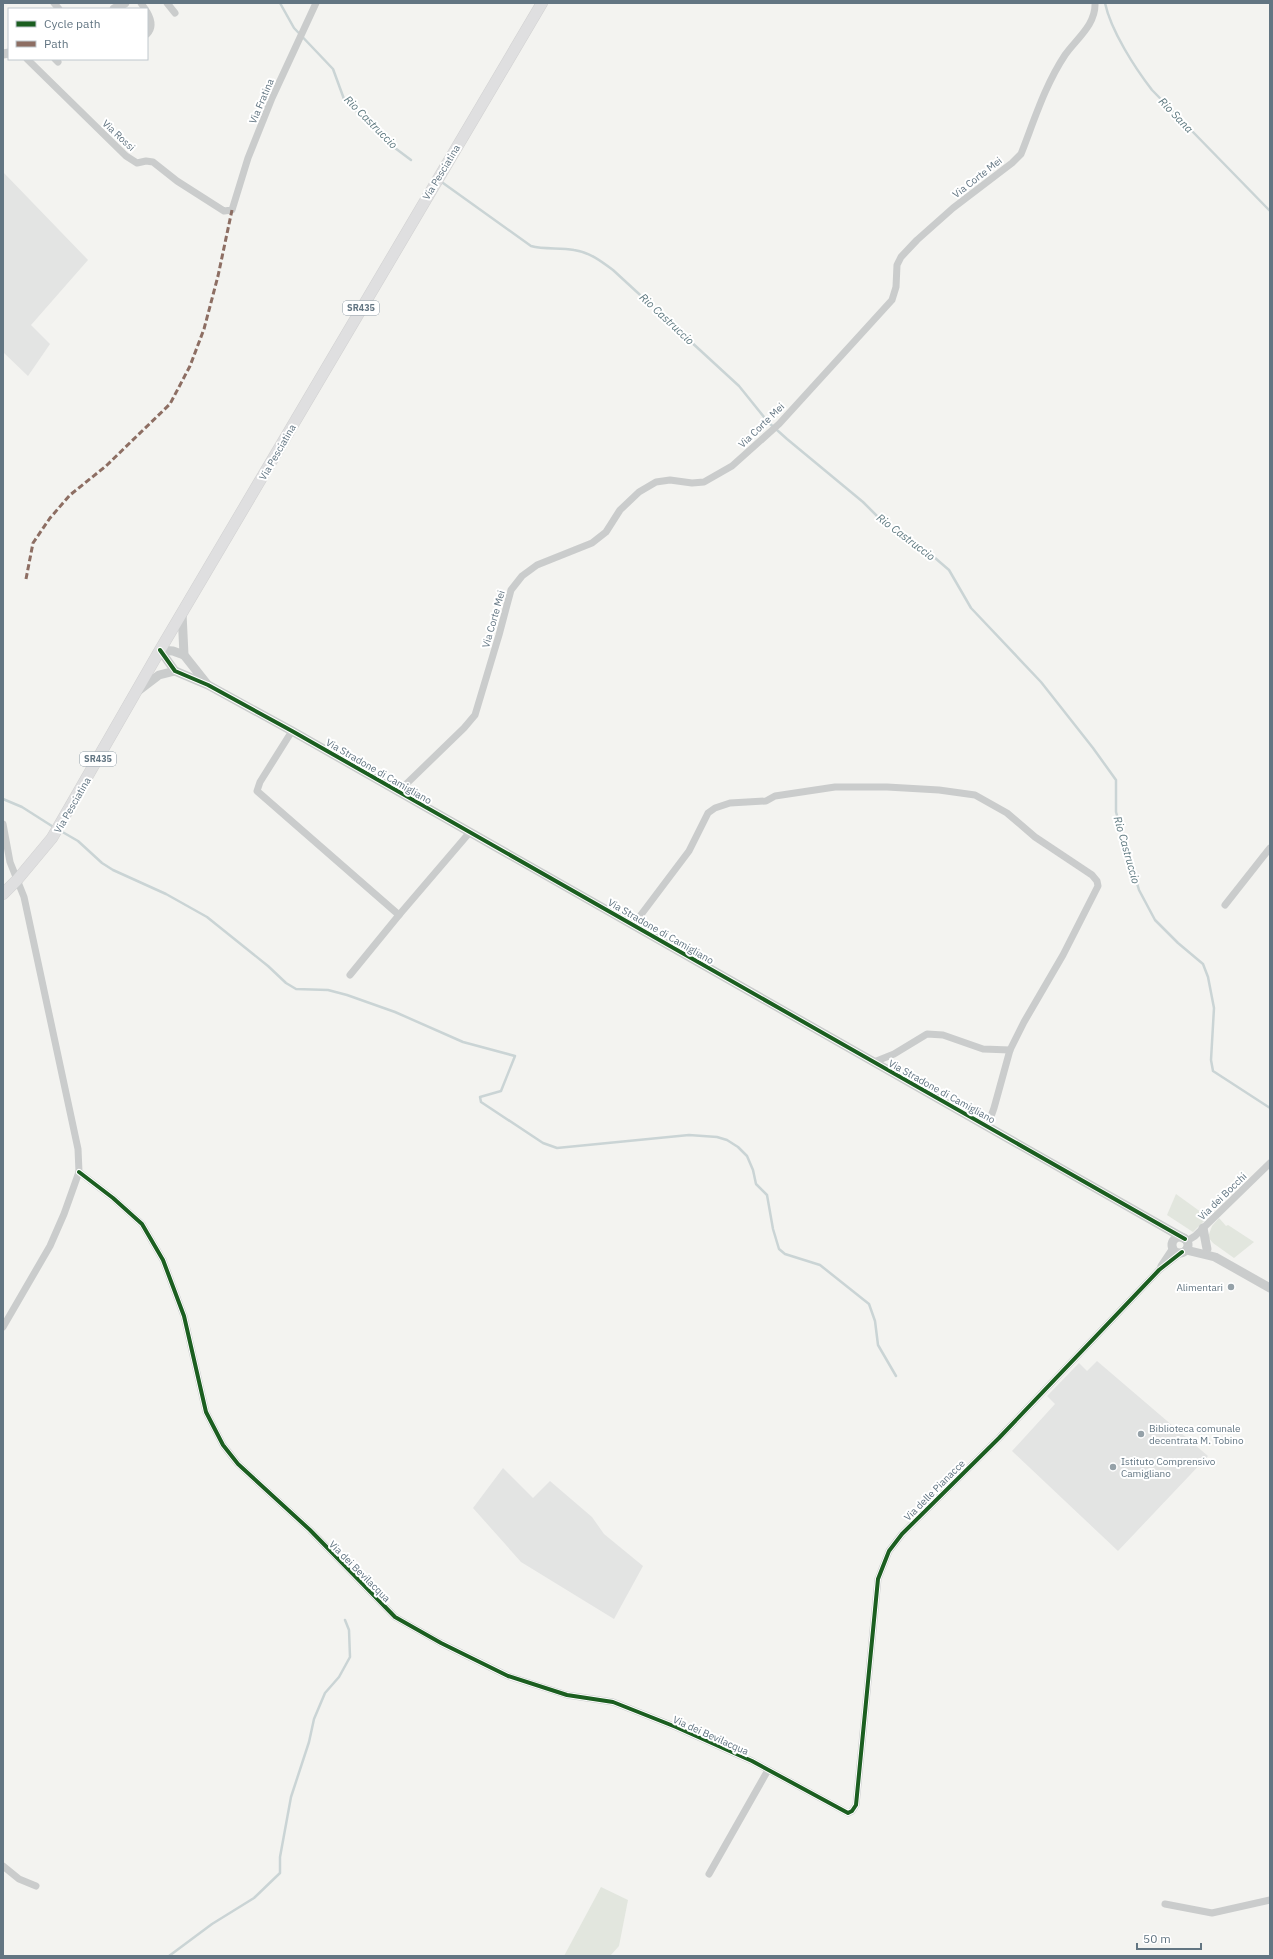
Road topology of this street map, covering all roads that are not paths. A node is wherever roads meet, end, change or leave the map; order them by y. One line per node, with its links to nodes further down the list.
1 (125, 3): 6 (street)
2 (168, 3): 7 (street)
3 (316, 3): 11 (street, Via Fratina)
4 (542, 3): 12 (main road, Via Pesciatina / SR435)
5 (1095, 3): 19 (street, Via Corte Mei)
6 (116, 8)
7 (175, 13)
8 (148, 14): 9 (street)
9 (148, 32)
10 (27, 60): 11 (street, Via Rossi)
11 (232, 210)
12 (182, 613): 13 (main road, Via Pesciatina / SR435); 14 (street)
13 (160, 650): 14 (street); 15 (street, Via Stradone di Camigliano); 17 (main road, Via Pesciatina / SR435)
14 (184, 655): 16 (street, Via Stradone di Camigliano)
15 (175, 670): 16 (street, Via Stradone di Camigliano); 17 (street)
16 (208, 685): 18 (street, Via Stradone di Camigliano)
17 (136, 693): 23 (main road, Via Pesciatina / SR435)
18 (292, 731): 19 (street, Via Stradone di Camigliano); 26 (street)
19 (398, 792): 21 (street, Via Stradone di Camigliano)
20 (3, 824): 23 (street)
21 (470, 832): 26 (street); 27 (street, Via Stradone di Camigliano)
22 (1270, 848): 25 (street)
23 (18, 880): 24 (main road, Via Pesciatina / SR435); 33 (street)
24 (3, 894)
25 (1225, 905)
26 (399, 914): 28 (street)
27 (634, 924): 29 (street, Via Stradone di Camigliano); 30 (street, Via Stradone di Camigliano)
28 (350, 975)
29 (1010, 1050): 30 (street, Via Stradone di Camigliano); 31 (street, Via Stradone di Camigliano)
30 (874, 1062): 31 (street, Via Stradone di Camigliano)
31 (988, 1125): 34 (street, Via Stradone di Camigliano)
32 (1270, 1163): 35 (street, Via dei Bocchi)
33 (80, 1172): 42 (street); 43 (street, Via dei Bevilacqua)
34 (1158, 1223): 36 (street, Via Stradone di Camigliano); 37 (street)
35 (1203, 1228): 36 (street, Via dei Bocchi); 38 (street)
36 (1186, 1245): 37 (street); 37 (street); 38 (street); 39 (street); 40 (street, Via delle Pianacce)
37 (1173, 1246): 40 (street, Via delle Pianacce)
38 (1207, 1249): 39 (street)
39 (1215, 1257): 41 (street)
40 (1159, 1270): 44 (street, Via delle Pianacce)
41 (1270, 1288)
42 (3, 1327)
43 (768, 1770): 44 (street, Via dei Bevilacqua); 46 (street)
44 (848, 1813)
45 (3, 1866): 47 (street)
46 (709, 1874)
47 (36, 1886)
48 (1270, 1900): 49 (street)
49 (1165, 1904)

